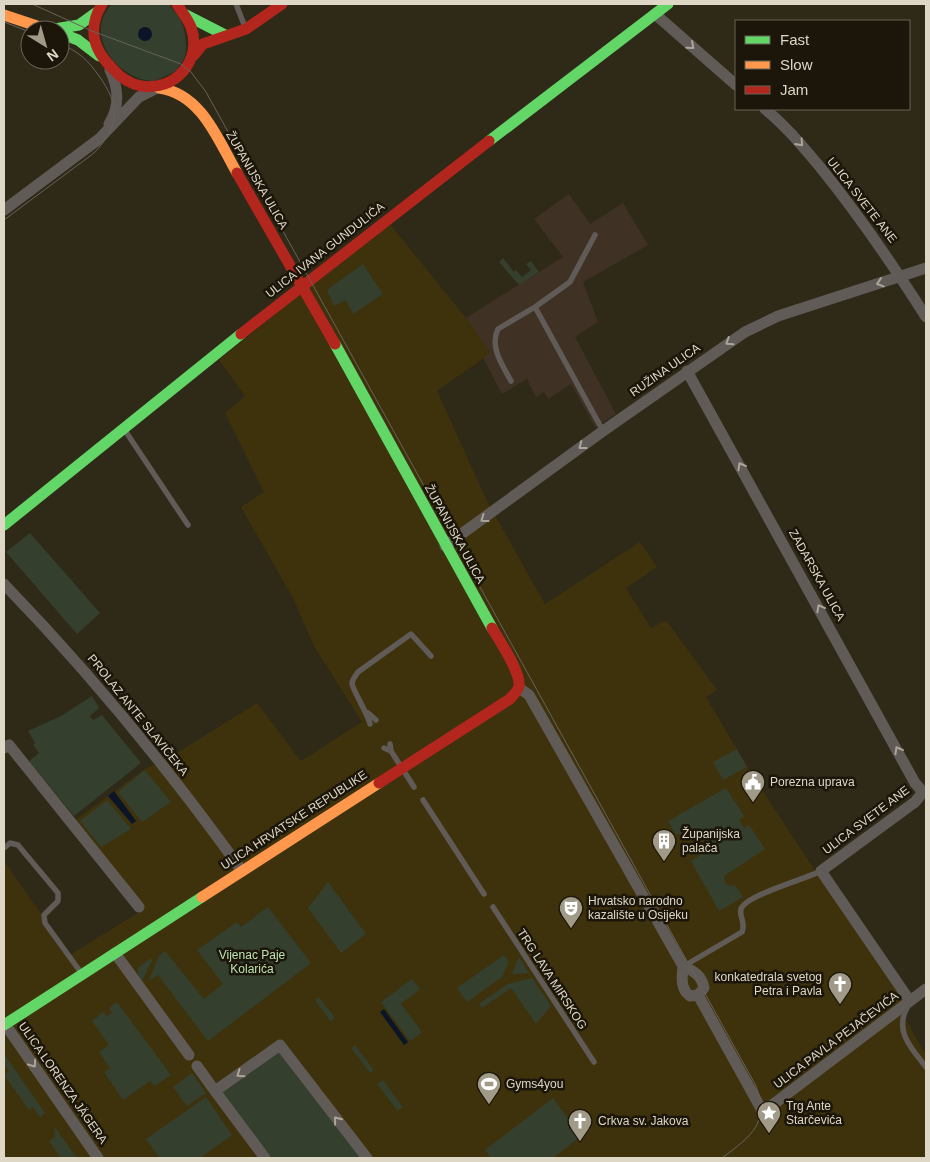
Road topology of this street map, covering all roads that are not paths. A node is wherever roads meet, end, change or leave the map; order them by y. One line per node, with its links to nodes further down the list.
1 (177, 4): 7 (main road)
2 (236, 4): 12 (lane)
3 (282, 4): 12 (main road)
4 (646, 4): 8 (main road)
5 (668, 4): 8 (main road, ULICA IVANA GUNDULIĆA)
6 (100, 8): 11 (main road); 16 (main road)
7 (186, 14): 13 (main road); 15 (main road)
8 (655, 14): 18 (street, one-way to 18); 28 (main road, ULICA IVANA GUNDULIĆA)
9 (4, 15): 10 (main road)
10 (20, 20)
11 (70, 26)
12 (246, 29): 13 (main road)
13 (225, 35): 15 (main road)
14 (70, 37): 16 (main road, ŽUPANIJSKA ULICA)
15 (193, 58): 17 (main road); 19 (main road)
16 (106, 63): 19 (main road, ŽUPANIJSKA ULICA); 23 (street)
17 (192, 80)
18 (735, 84)
19 (159, 88): 22 (main road, ŽUPANIJSKA ULICA); 23 (street)
20 (195, 92): 22 (main road, ŽUPANIJSKA ULICA)
21 (766, 110): 27 (street, ULICA SVETE ANE, one-way to 27)
22 (202, 113): 28 (main road, ŽUPANIJSKA ULICA)
23 (99, 139): 24 (street)
24 (4, 210)
25 (595, 235): 29 (lane)
26 (926, 268): 27 (street, RUŽINA ULICA)
27 (900, 276): 30 (street, ULICA SVETE ANE); 31 (street, RUŽINA ULICA, one-way to 31)
28 (302, 285): 33 (main road, ULICA IVANA GUNDULIĆA); 37 (main road, ŽUPANIJSKA ULICA)
29 (535, 307): 32 (lane); 34 (lane)
30 (926, 317)
31 (687, 371): 34 (street, RUŽINA ULICA); 48 (street, ZADARSKA ULICA, one-way to 31)
32 (511, 381)
33 (123, 429): 35 (main road, ULICA IVANA GUNDULIĆA); 36 (lane)
34 (602, 431): 37 (street, RUŽINA ULICA, one-way to 37)
35 (4, 525)
36 (188, 525)
37 (446, 546): 40 (main road, ŽUPANIJSKA ULICA)
38 (4, 584): 51 (street, PROLAZ ANTE SLAVIČEKA)
39 (431, 656): 41 (lane)
40 (519, 688): 46 (main road, ULICA HRVATSKE REPUBLIKE); 57 (street, ŽUPANIJSKA ULICA)
41 (367, 711): 42 (lane); 43 (lane)
42 (376, 720)
43 (370, 724)
44 (6, 746): 54 (street)
45 (389, 747): 46 (lane)
46 (402, 767): 47 (lane); 51 (main road, ULICA HRVATSKE REPUBLIKE)
47 (414, 787)
48 (925, 792): 52 (street, ULICA SVETE ANE)
49 (423, 800): 53 (lane)
50 (4, 848): 58 (lane)
51 (242, 871): 56 (main road, ULICA HRVATSKE REPUBLIKE)
52 (821, 871): 57 (lane); 61 (street)
53 (484, 894)
54 (138, 907)
55 (493, 907): 64 (lane, TRG LAVA MIRSKOG)
56 (115, 953): 58 (main road, ULICA HRVATSKE REPUBLIKE); 63 (street)
57 (683, 966): 60 (street, ŽUPANIJSKA ULICA); 60 (street, ŽUPANIJSKA ULICA)
58 (82, 974): 62 (main road, ULICA HRVATSKE REPUBLIKE)
59 (926, 989): 61 (street, ULICA PAVLA PEJAČEVIĆA)
60 (698, 995): 68 (street, ŽUPANIJSKA ULICA)
61 (910, 1001): 66 (lane); 68 (street, ULICA PAVLA PEJAČEVIĆA)
62 (4, 1025): 69 (street, ULICA LORENZA JÄGERA, one-way to 69)
63 (189, 1055)
64 (594, 1062)
65 (197, 1066): 67 (street)
66 (926, 1067)
67 (215, 1091): 70 (street); 71 (street, one-way to 67)
68 (763, 1112)
69 (98, 1158)
70 (266, 1158)
71 (367, 1158)

